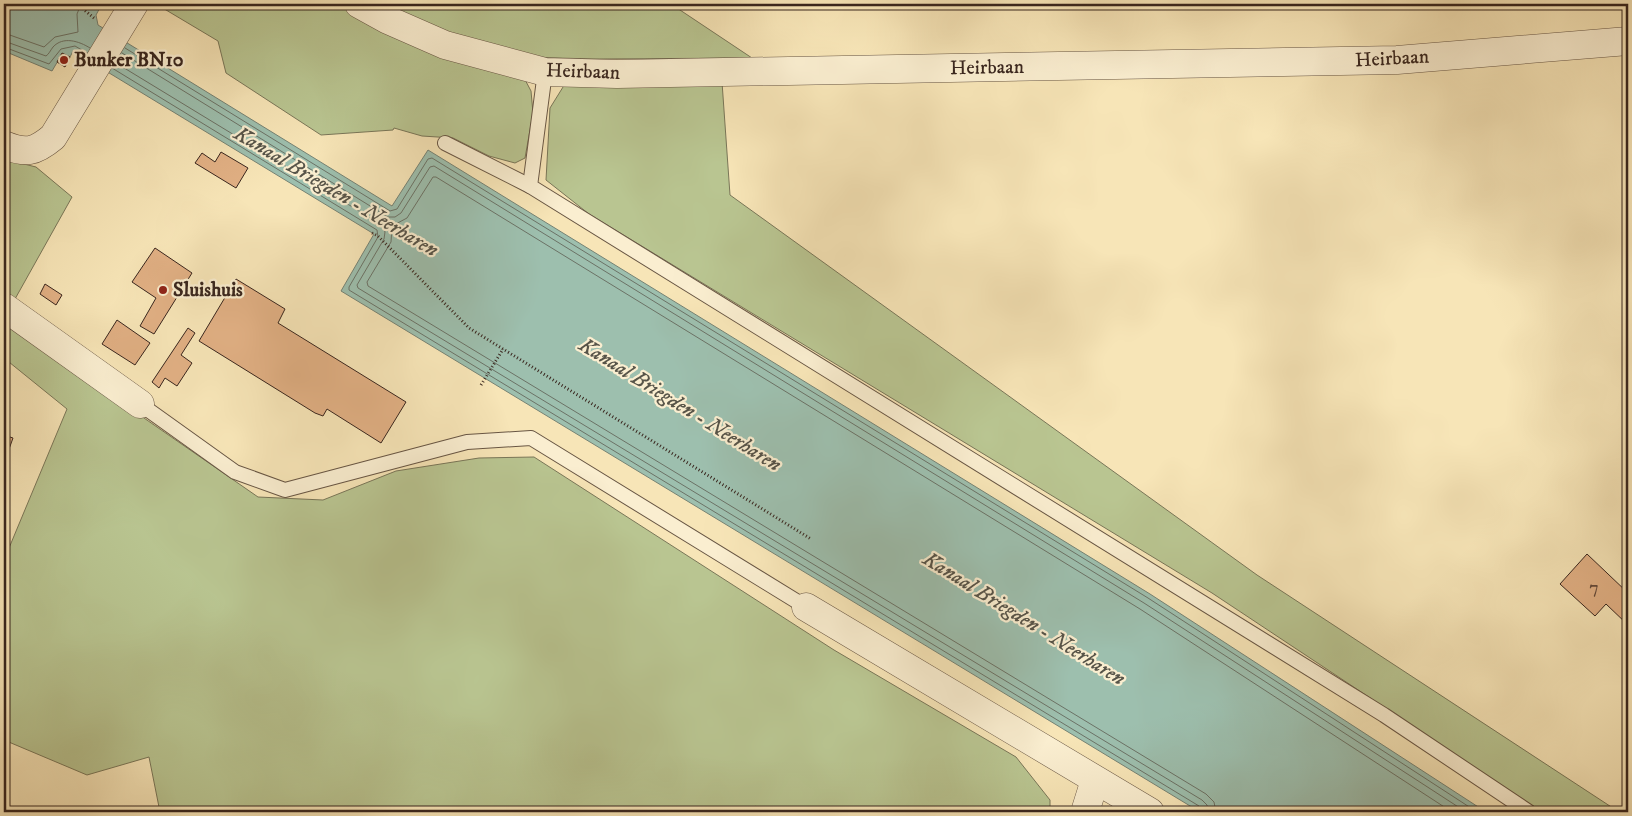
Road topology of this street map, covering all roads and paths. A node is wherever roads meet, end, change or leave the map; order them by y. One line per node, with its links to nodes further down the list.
1 (77, 4): 4 (path)
2 (134, 4): 8 (street)
3 (359, 4): 6 (street, Heirbaan)
4 (97, 20)
5 (1628, 41): 6 (street, Heirbaan)
6 (546, 72): 9 (lane)
7 (445, 143): 9 (lane)
8 (4, 145)
9 (530, 186): 20 (lane)
10 (372, 233): 12 (path)
11 (4, 307): 14 (street)
12 (503, 349): 13 (path); 15 (path)
13 (481, 385)
14 (140, 404): 16 (lane)
15 (811, 539)
16 (806, 607): 17 (street)
17 (1095, 780): 18 (street); 19 (street)
18 (1084, 812)
19 (1150, 812)
20 (1529, 812)

